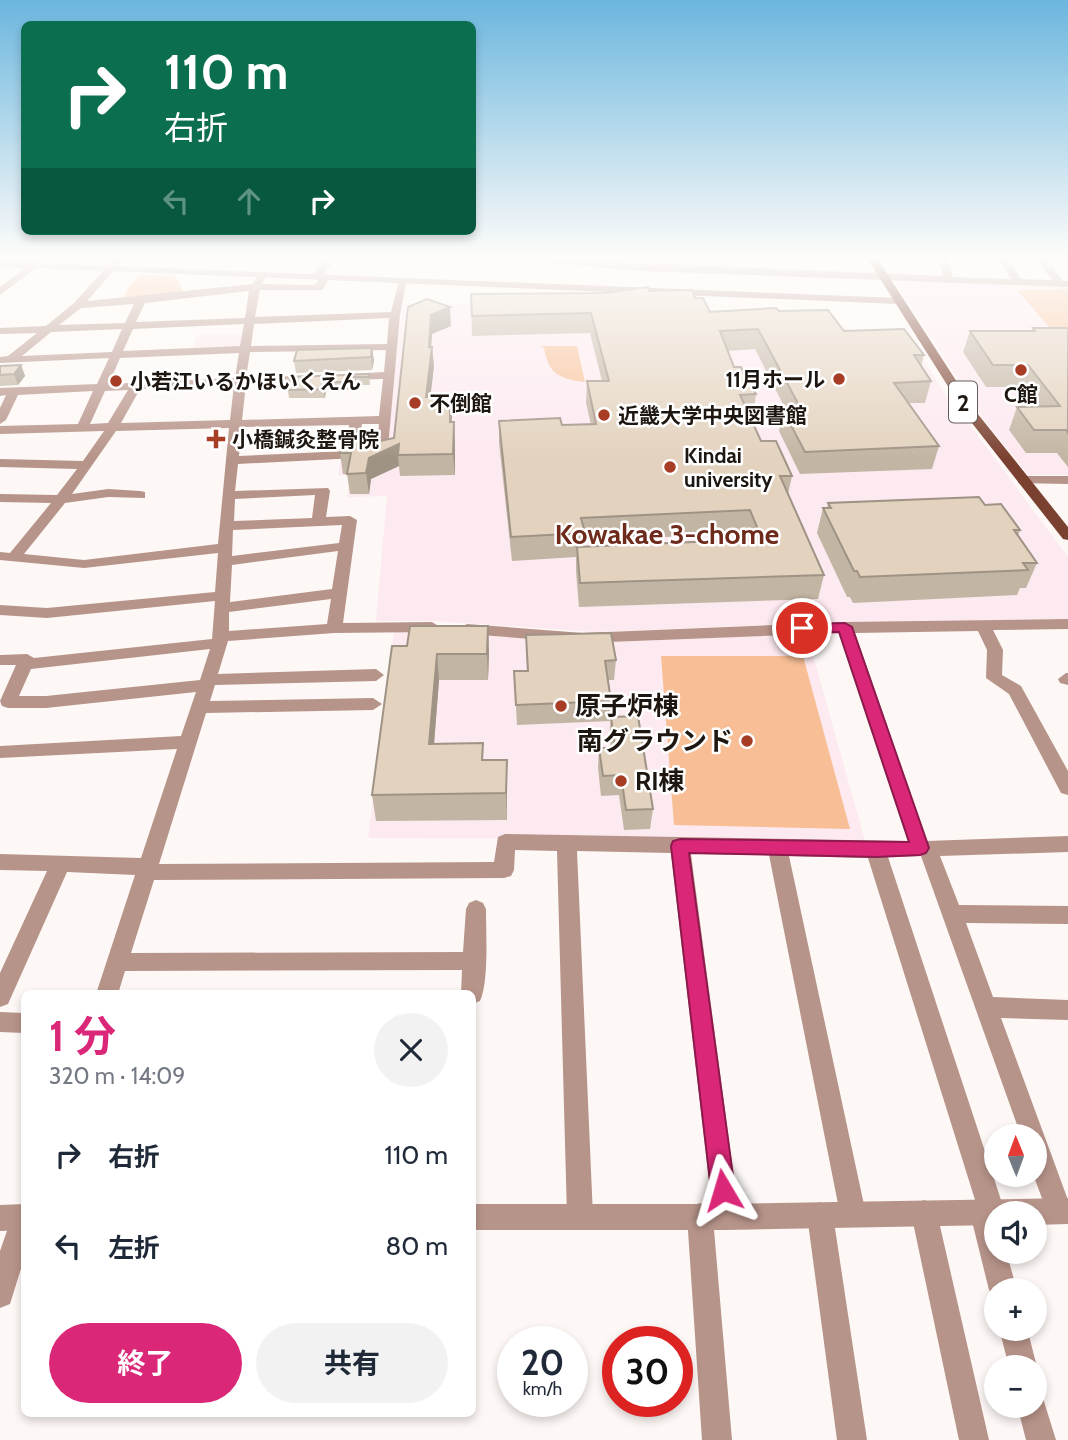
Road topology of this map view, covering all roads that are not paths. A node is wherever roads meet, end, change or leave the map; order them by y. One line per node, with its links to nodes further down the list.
1 (55, 325): 7 (street)
2 (146, 325): 6 (street)
3 (249, 325): 10 (street)
4 (394, 325): 9 (street)
5 (914, 325): 33 (main road, 2)
6 (130, 326): 7 (street); 11 (street)
7 (50, 330): 8 (street); 12 (street)
8 (0, 331)
9 (392, 347): 10 (street); 14 (street)
10 (245, 349): 11 (street); 17 (street)
11 (117, 355): 12 (street); 19 (street)
12 (13, 359): 13 (street)
13 (0, 361)
14 (390, 375): 15 (street); 23 (street)
15 (337, 377)
16 (324, 378): 17 (street)
17 (240, 382): 18 (street); 25 (street)
18 (136, 386): 19 (street); 27 (street)
19 (101, 387): 20 (street); 26 (street)
20 (14, 391): 21 (street); 22 (street)
21 (0, 392)
22 (0, 420)
23 (386, 420): 24 (street); 29 (street)
24 (356, 421): 25 (street); 30 (street)
25 (235, 425): 27 (street); 30 (street)
26 (82, 429): 27 (street); 28 (street)
27 (112, 429): 32 (street)
28 (0, 430)
29 (382, 455)
30 (232, 460): 36 (street)
31 (0, 463): 32 (street)
32 (87, 465): 38 (street)
33 (1023, 480): 34 (street); 41 (main road, 2)
34 (1068, 480)
35 (140, 495): 38 (street)
36 (228, 495): 39 (street); 40 (street)
37 (0, 498): 38 (street)
38 (63, 499): 44 (street)
39 (318, 521): 40 (street); 42 (street)
40 (227, 526): 43 (street)
41 (1068, 536)
42 (346, 546): 43 (street); 45 (street)
43 (223, 555): 44 (street); 46 (street)
44 (7, 557)
45 (340, 593): 46 (street); 51 (street)
46 (222, 602): 47 (street); 52 (street)
47 (0, 610)
48 (1068, 624): 49 (street)
49 (983, 625): 50 (street); 63 (street)
50 (845, 627): 51 (street); 68 (street)
51 (334, 628): 52 (street)
52 (220, 640): 54 (street); 57 (street)
53 (0, 660): 54 (street)
54 (25, 664): 57 (street)
55 (376, 675): 56 (street)
56 (343, 676): 57 (street); 58 (street)
57 (207, 683): 60 (street)
58 (338, 704): 59 (street); 60 (street)
59 (373, 704)
60 (200, 707): 61 (street)
61 (187, 743): 62 (street); 72 (street)
62 (0, 752)
63 (1068, 788)
64 (567, 844): 66 (street); 72 (street); 93 (street)
65 (1068, 844): 68 (street)
66 (680, 846): 67 (street); 94 (street)
67 (778, 848): 69 (street); 91 (street)
68 (924, 849): 69 (street); 74 (street)
69 (876, 850): 87 (street)
70 (0, 862): 71 (street)
71 (61, 863): 72 (street); 80 (street)
72 (146, 869): 77 (street)
73 (476, 909): 76 (street)
74 (953, 914): 75 (street); 81 (street)
75 (1068, 915)
76 (474, 961): 77 (street); 79 (street)
77 (117, 962): 78 (street)
78 (108, 990)
79 (472, 990)
80 (0, 997)
81 (988, 1007): 82 (street); 85 (street)
82 (1068, 1010)
83 (0, 1023): 84 (street)
84 (21, 1023)
85 (1029, 1124)
86 (1047, 1170): 88 (street)
87 (985, 1201)
88 (1064, 1211)
89 (984, 1212): 90 (street)
90 (924, 1213): 91 (street); 103 (street)
91 (853, 1214): 92 (street)
92 (820, 1215): 94 (street); 102 (street)
93 (580, 1216): 94 (street); 97 (street)
94 (713, 1216): 101 (street)
95 (0, 1217): 96 (street)
96 (21, 1217)
97 (476, 1217)
98 (21, 1227): 99 (street)
99 (0, 1294)
100 (1035, 1418): 104 (street)
101 (717, 1440)
102 (852, 1440)
103 (974, 1440)
104 (1041, 1440)

